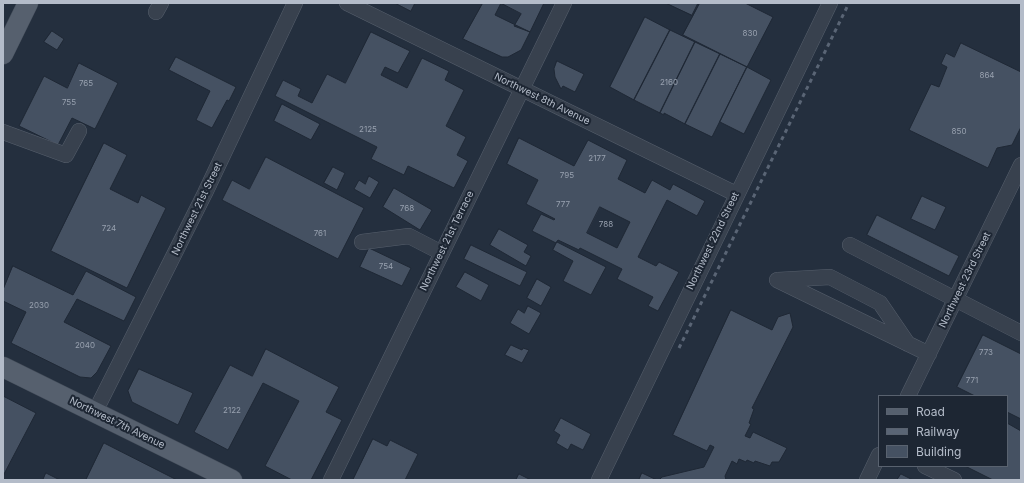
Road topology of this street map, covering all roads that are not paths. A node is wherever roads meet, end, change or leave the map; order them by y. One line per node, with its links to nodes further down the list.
1 (28, 3): 6 (main road)
2 (295, 3): 22 (street, Northwest 21st Street)
3 (347, 3): 7 (street, Northwest 8th Avenue)
4 (564, 3): 7 (street, Northwest 21st Terrace)
5 (830, 3): 12 (street, Northwest 22nd Street)
6 (3, 54)
7 (522, 89): 12 (street, Northwest 8th Avenue); 15 (street, Northwest 21st Terrace)
8 (79, 131): 9 (street)
9 (3, 132)
10 (1021, 165): 11 (street, Northwest 23rd Street)
11 (1017, 182): 16 (street, Northwest 23rd Street)
12 (736, 194): 27 (street, Northwest 22nd Street)
13 (362, 242): 15 (street)
14 (850, 245): 16 (street)
15 (442, 253): 26 (street, Northwest 21st Terrace)
16 (955, 300): 17 (street); 19 (street, Northwest 23rd Street)
17 (1021, 333)
18 (908, 344): 18 (street); 19 (street)
19 (929, 354): 21 (street, Northwest 23rd Street)
20 (3, 367): 22 (main road, Northwest 7th Avenue)
21 (908, 395)
22 (95, 412): 25 (main road, Northwest 7th Avenue)
23 (878, 457): 28 (street)
24 (928, 467): 29 (street)
25 (232, 480)
26 (330, 480)
27 (599, 480)
28 (867, 480)
29 (954, 480)

